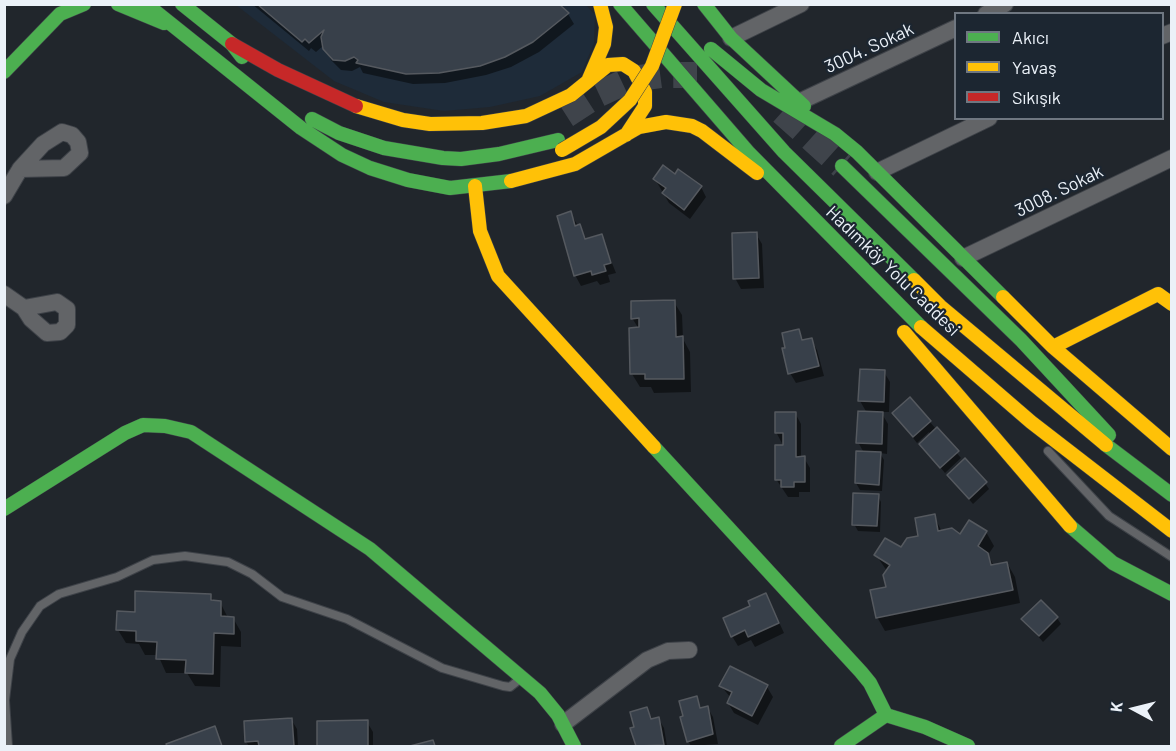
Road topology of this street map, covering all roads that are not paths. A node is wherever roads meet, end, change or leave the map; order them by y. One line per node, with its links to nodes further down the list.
1 (118, 4): 14 (main road)
2 (146, 4): 14 (main road)
3 (182, 4): 18 (main road)
4 (600, 4): 20 (main road)
5 (620, 4): 36 (main road, Hadımköy Yolu Caddesi)
6 (653, 4): 15 (main road, Hadımköy Yolu Caddesi)
7 (663, 4): 31 (main road)
8 (675, 4): 31 (main road, bridge)
9 (704, 4): 17 (main road)
10 (801, 4): 17 (street)
11 (1005, 4): 13 (street)
12 (82, 5): 19 (main road)
13 (990, 12)
14 (172, 26): 29 (main road)
15 (675, 29): 26 (main road); 49 (main road, Hadımköy Yolu Caddesi)
16 (954, 29): 21 (street, 3004. Sokak)
17 (731, 38): 21 (main road)
18 (232, 44): 20 (main road); 22 (main road); 31 (main road)
19 (4, 72)
20 (586, 84): 27 (main road)
21 (799, 102): 26 (main road)
22 (320, 106)
23 (985, 120): 35 (street)
24 (356, 123): 25 (main road)
25 (374, 130)
26 (835, 134): 35 (main road)
27 (626, 135): 36 (main road); 37 (main road)
28 (395, 136): 30 (main road)
29 (322, 142): 31 (main road); 37 (main road)
30 (440, 143)
31 (560, 145)
32 (1172, 158): 40 (street, 3008. Sokak)
33 (842, 166): 49 (main road)
34 (20, 169): 38 (street)
35 (877, 172): 40 (main road)
36 (781, 185): 39 (main road, Hadımköy Yolu Caddesi)
37 (475, 186): 57 (main road)
38 (4, 196)
39 (851, 256): 47 (main road, Hadımköy Yolu Caddesi); 54 (main road)
40 (963, 258): 46 (main road)
41 (1172, 288): 43 (main road)
42 (4, 294): 45 (street)
43 (1158, 294): 44 (main road); 46 (main road)
44 (1172, 304)
45 (24, 308)
46 (1053, 347): 48 (main road)
47 (1030, 422): 52 (main road, Hadımköy Yolu Caddesi); 53 (lane)
48 (1172, 449)
49 (1135, 468): 50 (main road, Hadımköy Yolu Caddesi)
50 (1172, 495)
51 (4, 509): 56 (main road)
52 (1172, 531)
53 (1172, 557)
54 (1172, 594)
55 (689, 650): 58 (street)
56 (523, 677): 58 (main road); 59 (lane)
57 (886, 715): 61 (main road); 62 (main road)
58 (562, 724): 60 (main road)
59 (8, 747)
60 (574, 747)
61 (841, 747)
62 (968, 747)

